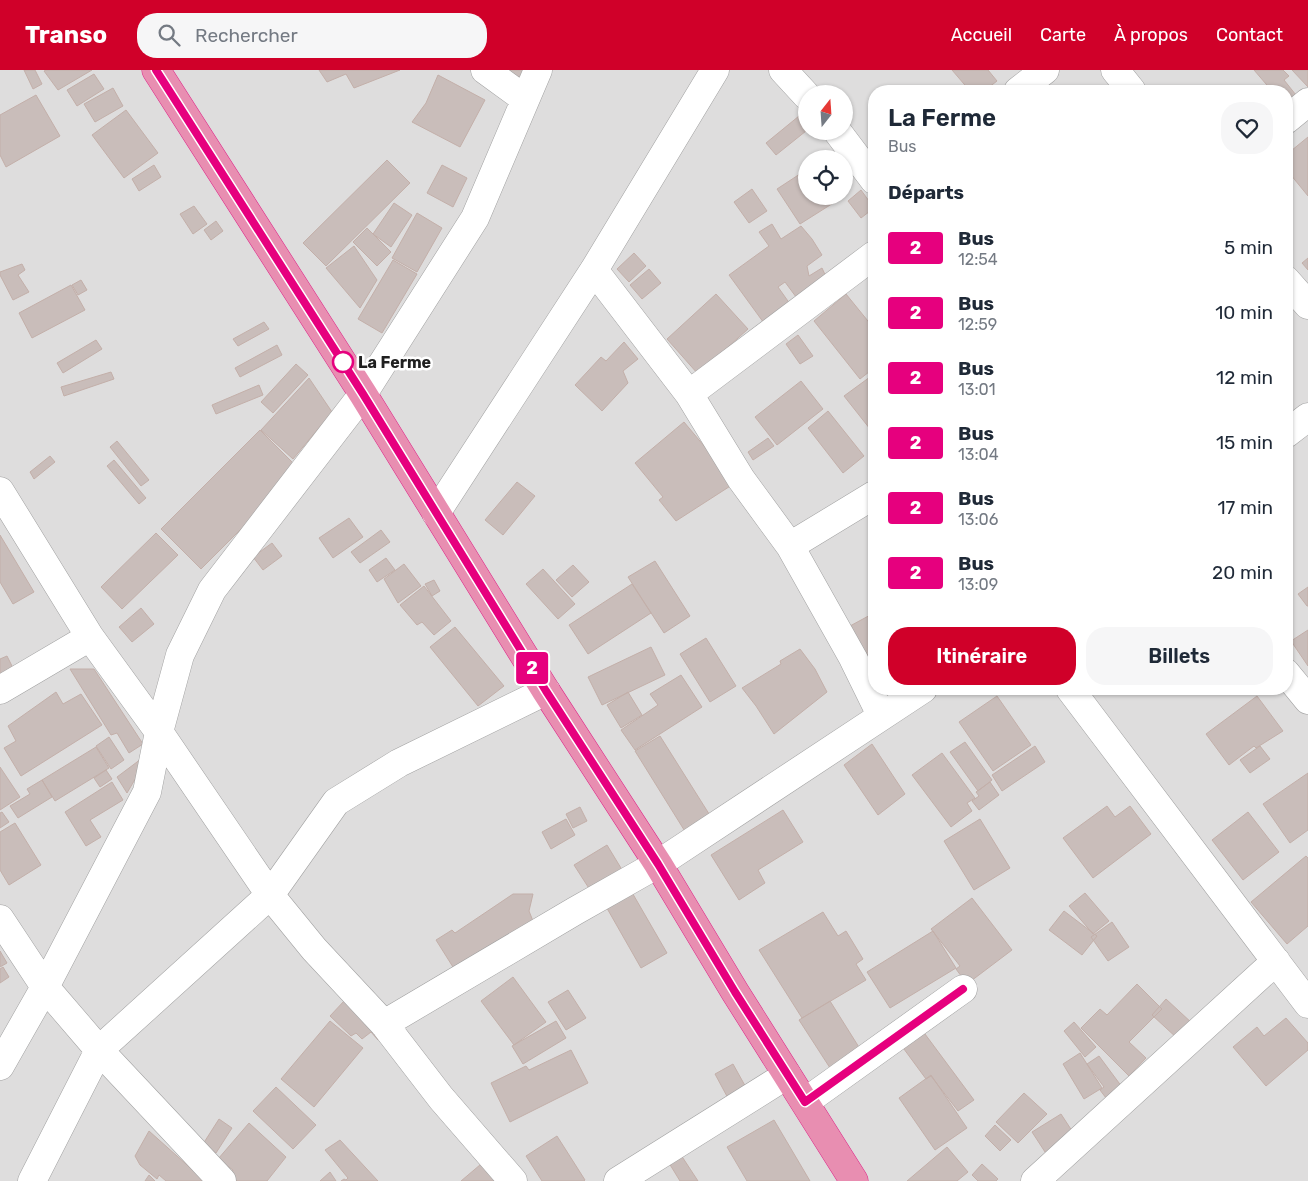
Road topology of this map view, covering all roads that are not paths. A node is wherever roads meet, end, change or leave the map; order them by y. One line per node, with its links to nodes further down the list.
1 (156, 70): 20 (highway)
2 (485, 70): 11 (street)
3 (538, 70): 11 (street)
4 (715, 70): 17 (street)
5 (783, 70): 10 (street)
6 (1045, 70): 8 (street)
7 (1115, 70): 9 (street)
8 (1026, 85)
9 (1127, 85)
10 (798, 86)
11 (525, 99): 20 (street)
12 (1308, 102): 13 (street)
13 (1293, 114)
14 (844, 140): 15 (street)
15 (868, 172)
16 (868, 260): 21 (street)
17 (594, 270): 21 (street); 26 (street)
18 (1293, 288): 19 (street)
19 (1308, 305)
20 (363, 394): 26 (highway); 38 (street)
21 (689, 394): 27 (street)
22 (1308, 417): 23 (street)
23 (1293, 429)
24 (0, 491): 28 (street)
25 (868, 499): 27 (street)
26 (436, 513): 32 (highway)
27 (790, 546): 30 (street)
28 (90, 637): 31 (street); 38 (street)
29 (1293, 682): 36 (street)
30 (868, 689)
31 (0, 690)
32 (546, 691): 39 (highway); 40 (street)
33 (871, 695): 37 (street)
34 (913, 695): 37 (street)
35 (1075, 695): 42 (street)
36 (1308, 700)
37 (881, 715): 39 (street)
38 (159, 732): 40 (street); 43 (street)
39 (658, 864): 46 (street); 49 (highway)
40 (270, 895): 46 (street); 47 (street)
41 (0, 919): 43 (street)
42 (1276, 961): 45 (street); 56 (street)
43 (45, 987): 47 (street); 48 (street)
44 (963, 989): 50 (street)
45 (1308, 1004)
46 (384, 1024): 53 (street)
47 (99, 1050): 51 (street); 52 (street)
48 (0, 1066)
49 (787, 1075): 50 (highway); 54 (street)
50 (805, 1102): 55 (highway)
51 (32, 1181)
52 (222, 1181)
53 (513, 1181)
54 (618, 1181)
55 (854, 1181)
56 (1035, 1181)

